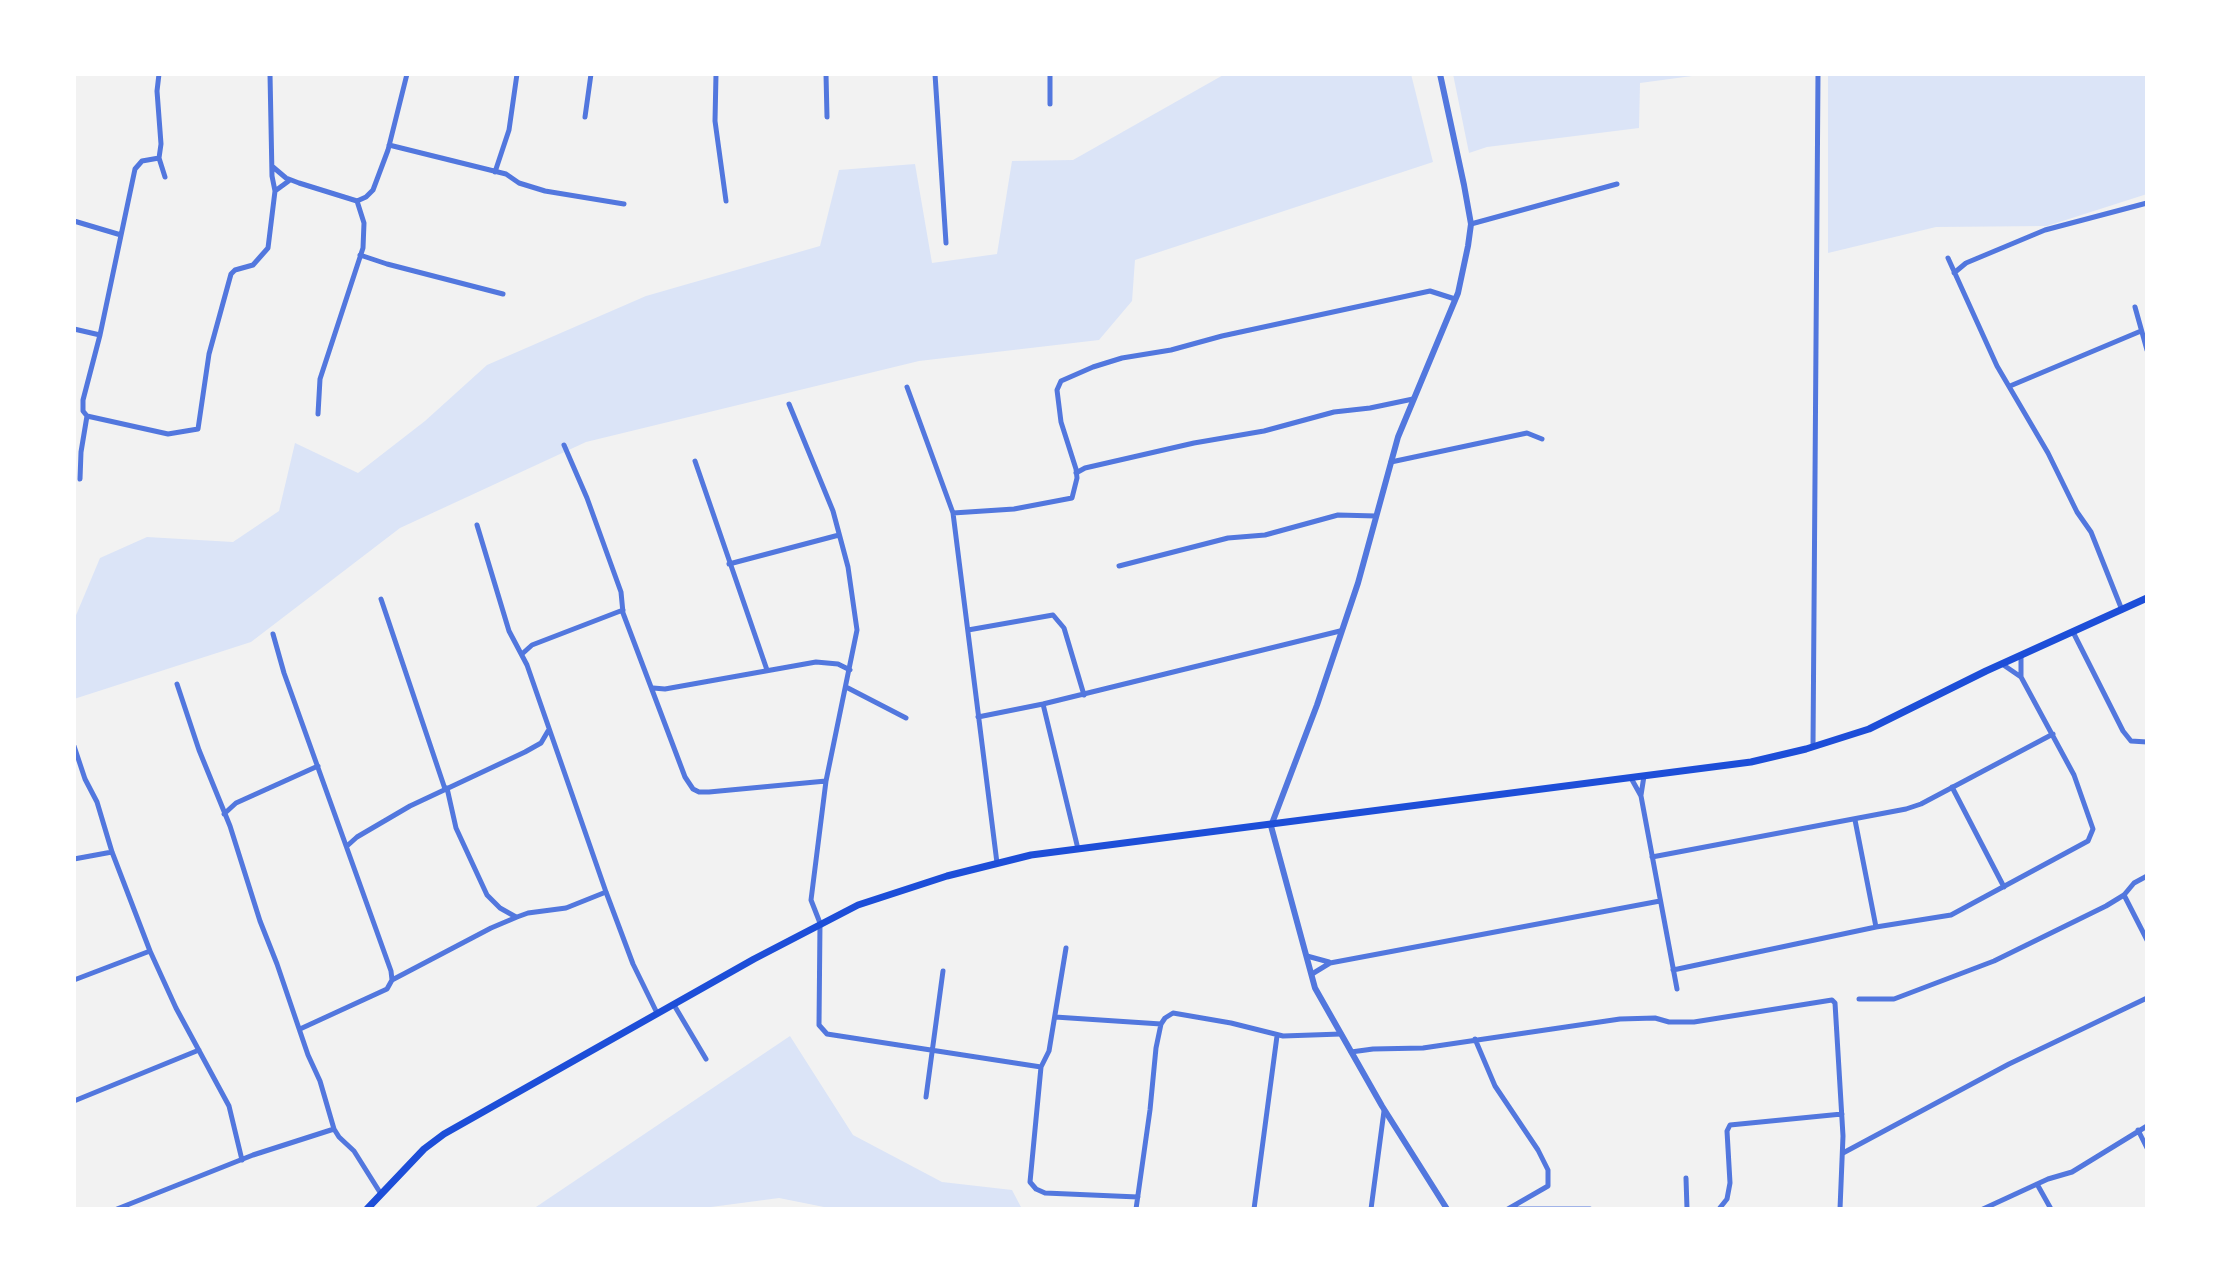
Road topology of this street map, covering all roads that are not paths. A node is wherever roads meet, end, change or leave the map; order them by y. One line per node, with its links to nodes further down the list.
1 (159, 74): 16 (street)
2 (270, 74): 17 (street)
3 (407, 74): 15 (street)
4 (517, 74): 18 (street)
5 (591, 74): 13 (street)
6 (716, 74): 24 (street)
7 (826, 74): 14 (street)
8 (935, 74): 30 (street)
9 (1050, 74): 12 (street)
10 (1440, 74): 28 (street)
11 (1818, 74): 88 (street)
12 (1050, 104)
13 (585, 117)
14 (827, 117)
15 (389, 145): 18 (street); 23 (street)
16 (159, 158): 19 (street); 29 (street)
17 (273, 167): 20 (street); 22 (street)
18 (495, 172): 26 (street)
19 (165, 177)
20 (290, 180): 22 (street); 23 (street)
21 (1617, 184): 28 (street)
22 (275, 191): 46 (street)
23 (357, 201): 31 (street)
24 (726, 201)
25 (2147, 203): 33 (street)
26 (624, 204)
27 (74, 221): 29 (street)
28 (1471, 224): 35 (street)
29 (121, 235): 39 (street)
30 (946, 243)
31 (360, 255): 34 (street); 45 (street)
32 (1948, 258): 33 (street)
33 (1954, 273): 41 (street)
34 (503, 294)
35 (1455, 299): 43 (street); 51 (street)
36 (2135, 307): 38 (street)
37 (74, 329): 39 (street)
38 (2141, 331): 40 (street); 41 (street)
39 (100, 335): 46 (street)
40 (2147, 350)
41 (2010, 386): 62 (street)
42 (907, 387): 53 (street)
43 (1413, 399): 50 (street); 51 (street)
44 (789, 404): 56 (street)
45 (318, 414)
46 (87, 416): 52 (street)
47 (1542, 439): 50 (street)
48 (564, 445): 61 (street)
49 (695, 461): 57 (street)
50 (1391, 462): 54 (street)
51 (1076, 473): 53 (street)
52 (80, 479)
53 (953, 513): 63 (street)
54 (1376, 516): 58 (street); 64 (street)
55 (477, 525): 67 (street)
56 (839, 535): 57 (street); 71 (street)
57 (729, 564): 70 (street)
58 (1119, 566)
59 (2147, 598): 62 (main road)
60 (381, 599): 94 (street)
61 (623, 610): 67 (street); 75 (street)
62 (2122, 610): 65 (main road)
63 (968, 630): 77 (street); 80 (street)
64 (1340, 631): 77 (street); 98 (street)
65 (2073, 632): 68 (main road); 84 (street)
66 (273, 634): 89 (street)
67 (522, 654): 82 (street)
68 (2021, 655): 69 (main road); 72 (street)
69 (2002, 664): 72 (street); 88 (main road)
70 (767, 670): 71 (street); 76 (street)
71 (850, 670): 74 (street)
72 (2021, 677): 83 (street)
73 (177, 684): 96 (street)
74 (846, 687): 81 (street); 92 (street)
75 (653, 688): 76 (street); 78 (street)
76 (665, 689): 78 (street)
77 (1084, 695): 79 (street)
78 (658, 701): 92 (street)
79 (1043, 704): 80 (street); 102 (street)
80 (978, 717): 106 (street)
81 (906, 718)
82 (549, 730): 85 (street); 87 (street)
83 (2053, 734): 93 (street); 108 (street)
84 (2147, 742)
85 (541, 743): 87 (street); 94 (street)
86 (74, 746): 103 (street)
87 (556, 746): 109 (street)
88 (1813, 747): 90 (main road)
89 (318, 766): 96 (street); 99 (street)
90 (1644, 776): 91 (main road); 95 (street)
91 (1631, 778): 95 (street); 98 (main road)
92 (826, 781): 113 (street)
93 (1952, 787): 97 (street); 108 (street)
94 (446, 788): 100 (street); 112 (street)
95 (1641, 796): 104 (street)
96 (224, 814): 132 (street)
97 (1855, 820): 104 (street); 114 (street)
98 (1271, 826): 102 (main road); 118 (street)
99 (344, 837): 100 (street); 101 (street)
100 (357, 837): 101 (street)
101 (347, 846): 124 (street)
102 (1078, 849): 106 (main road)
103 (112, 852): 105 (street); 117 (street)
104 (1652, 857): 111 (street)
105 (74, 859)
106 (997, 863): 113 (main road)
107 (2147, 876): 110 (street)
108 (2004, 887): 114 (street)
109 (606, 892): 112 (street); 129 (street)
110 (2124, 895): 115 (street); 127 (street)
111 (1660, 901): 119 (street); 120 (street)
112 (517, 917): 124 (street)
113 (820, 923): 128 (main road); 137 (street)
114 (1876, 927): 120 (street)
115 (2147, 940)
116 (1066, 948): 130 (street)
117 (150, 951): 123 (street); 136 (street)
118 (1307, 956): 119 (street); 122 (street)
119 (1330, 963): 122 (street)
120 (1673, 970): 125 (street)
121 (943, 971): 137 (street)
122 (1312, 974): 133 (street)
123 (74, 980)
124 (392, 980): 132 (street)
125 (1677, 989)
126 (2147, 998): 149 (street)
127 (1859, 999)
128 (674, 1005): 129 (main road); 139 (street)
129 (657, 1013): 153 (main road)
130 (1055, 1017): 131 (street); 140 (street)
131 (1161, 1024): 134 (street); 154 (street)
132 (300, 1029): 146 (street)
133 (1341, 1034): 134 (street); 138 (street)
134 (1277, 1036): 159 (street)
135 (1475, 1039): 138 (street); 144 (street); 162 (street)
136 (199, 1049): 142 (street); 150 (street)
137 (932, 1050): 140 (street); 141 (street)
138 (1351, 1052): 143 (street)
139 (706, 1059)
140 (1041, 1067): 154 (street)
141 (926, 1097)
142 (74, 1101)
143 (1384, 1109): 160 (street); 161 (street)
144 (1842, 1114): 149 (street); 166 (street)
145 (2147, 1126): 147 (street)
146 (334, 1129): 150 (street); 153 (street)
147 (2138, 1130): 148 (street); 152 (street)
148 (2147, 1148)
149 (1843, 1153): 167 (street)
150 (242, 1160): 155 (street)
151 (1686, 1178): 165 (street)
152 (2037, 1184): 168 (street); 169 (street)
153 (381, 1194): 157 (main road)
154 (1138, 1197): 158 (street)
155 (129, 1207): 156 (street)
156 (117, 1209)
157 (367, 1209)
158 (1136, 1209)
159 (1254, 1209)
160 (1371, 1209)
161 (1447, 1209)
162 (1508, 1209)
163 (1518, 1209): 164 (street)
164 (1590, 1209)
165 (1687, 1209)
166 (1719, 1209)
167 (1840, 1209)
168 (1983, 1209)
169 (2051, 1209)

